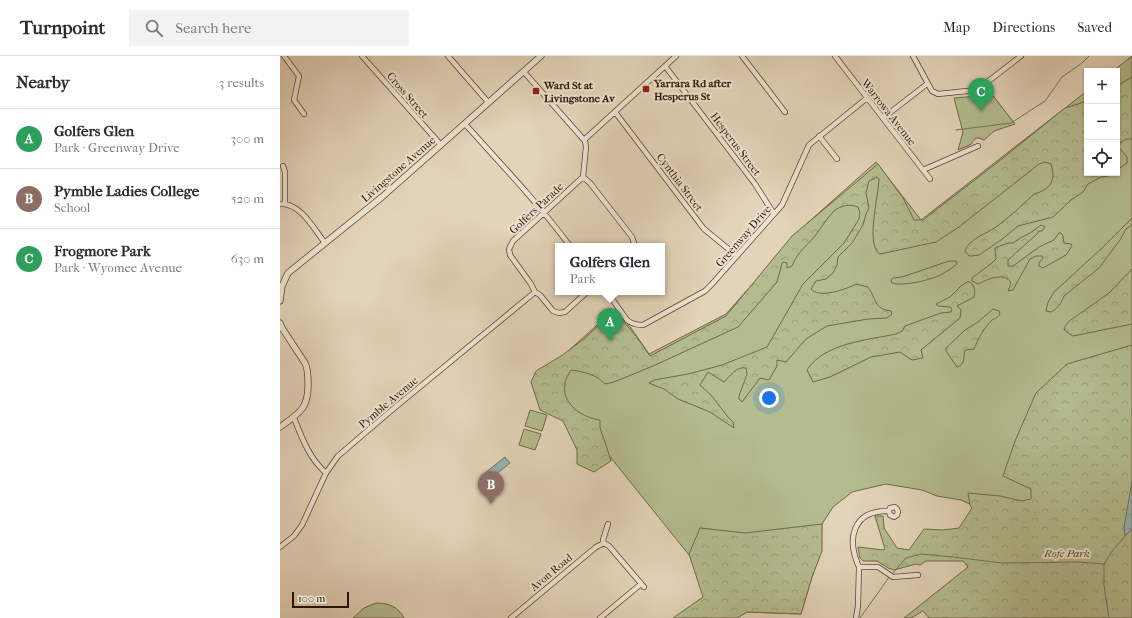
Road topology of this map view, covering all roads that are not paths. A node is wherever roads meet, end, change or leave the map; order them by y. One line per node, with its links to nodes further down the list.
1 (284, 56): 17 (street)
2 (362, 56): 22 (street, Cross Street)
3 (448, 56): 14 (street)
4 (541, 56): 11 (street, Livingstone Avenue)
5 (676, 56): 10 (street)
6 (742, 56): 16 (street)
7 (835, 56): 13 (street, Warrowa Avenue)
8 (913, 56): 12 (street)
9 (1021, 56): 12 (street)
10 (665, 66): 15 (street); 31 (street, Hesperus Street)
11 (524, 72): 14 (street, Livingstone Avenue); 21 (street)
12 (927, 84): 18 (street)
13 (867, 98): 18 (street, Warrowa Avenue); 20 (street, Greenway Drive)
14 (488, 102): 19 (street, Livingstone Avenue)
15 (615, 112): 21 (street); 35 (street, Cynthia Street)
16 (785, 112)
17 (304, 114)
18 (883, 118): 26 (street, Warrowa Avenue)
19 (465, 124): 22 (street, Livingstone Avenue); 30 (street)
20 (819, 136): 24 (street); 31 (street, Greenway Drive)
21 (584, 140): 27 (street)
22 (441, 145): 32 (street, Livingstone Avenue)
23 (978, 146): 26 (street)
24 (838, 159)
25 (283, 166): 29 (street)
26 (923, 170): 28 (street, Warrowa Avenue)
27 (583, 177): 30 (street, Golfers Parade); 34 (street)
28 (930, 179)
29 (282, 204): 32 (street)
30 (543, 214): 33 (street); 36 (street, Golfers Parade)
31 (774, 214): 35 (street, Greenway Drive)
32 (325, 243): 39 (street, Livingstone Avenue)
33 (568, 243)
34 (634, 243)
35 (737, 256): 38 (street, Greenway Drive)
36 (535, 292): 37 (street, Golfers Parade); 43 (street, Pymble Avenue)
37 (584, 295)
38 (609, 295)
39 (280, 301)
40 (280, 323): 41 (street)
41 (294, 418): 42 (street); 43 (street)
42 (280, 427)
43 (326, 473): 47 (street, Pymble Avenue)
44 (889, 511): 48 (street)
45 (608, 524): 46 (street)
46 (604, 543): 50 (street, Avon Road); 51 (street)
47 (280, 547)
48 (858, 567): 49 (street); 52 (street)
49 (918, 575)
50 (510, 618)
51 (600, 618)
52 (856, 618)

